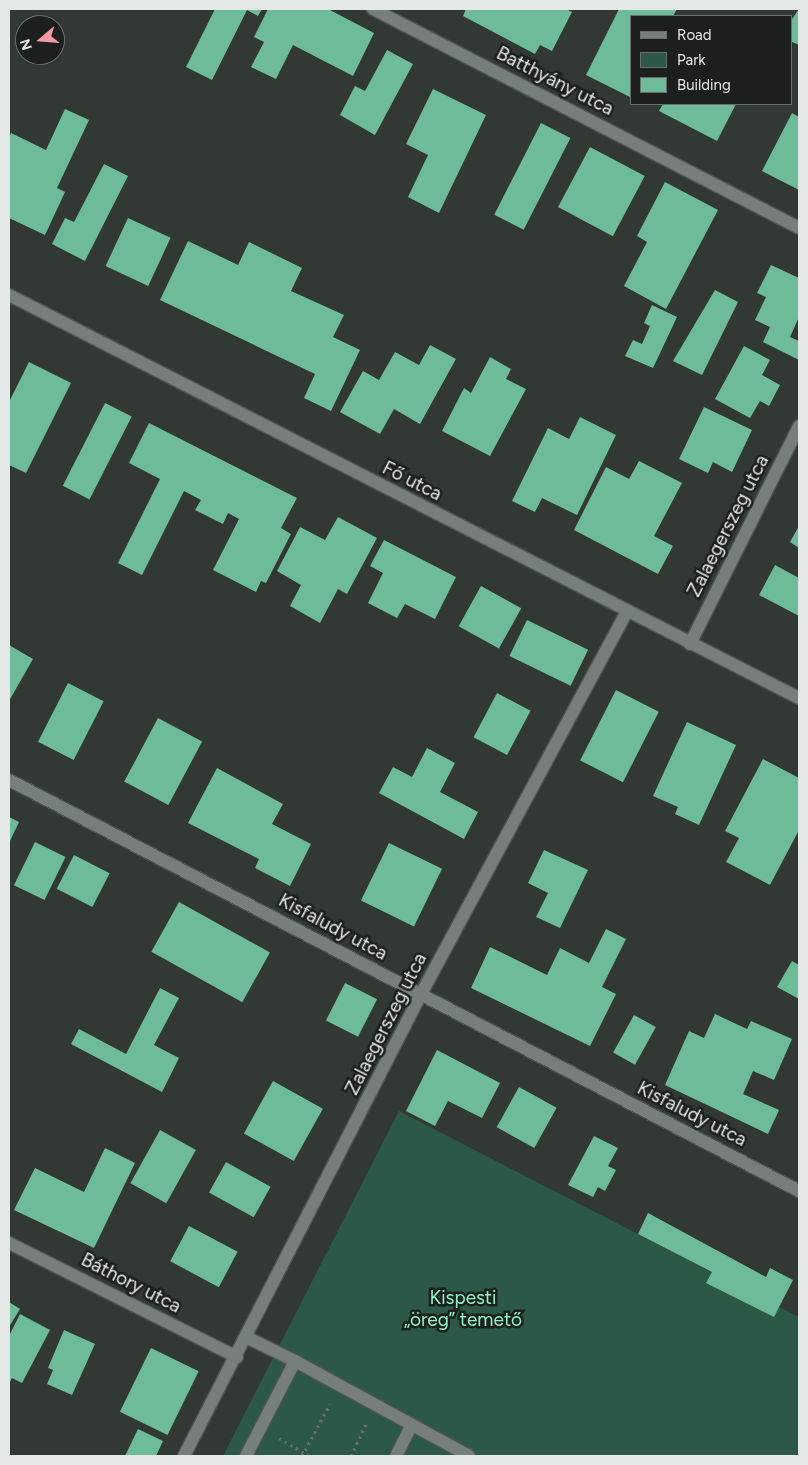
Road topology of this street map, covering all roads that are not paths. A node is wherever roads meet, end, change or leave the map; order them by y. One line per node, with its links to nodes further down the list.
1 (373, 9): 2 (street, Batthyány utca)
2 (799, 228)
3 (9, 295): 5 (street, Fő utca)
4 (799, 426): 6 (street, Zalaegerszeg utca)
5 (627, 612): 6 (street, Fő utca); 9 (street, Zalaegerszeg utca)
6 (690, 644): 7 (street, Fő utca)
7 (799, 698)
8 (9, 780): 9 (street, Kisfaludy utca)
9 (421, 994): 10 (street, Kisfaludy utca); 12 (street, Zalaegerszeg utca)
10 (799, 1192)
11 (9, 1243): 13 (street, Báthory utca)
12 (248, 1338): 13 (street, Zalaegerszeg utca); 14 (street)
13 (237, 1357): 16 (street, Zalaegerszeg utca)
14 (295, 1361): 15 (street); 17 (street)
15 (412, 1425): 18 (street); 19 (street)
16 (184, 1456)
17 (246, 1456)
18 (396, 1456)
19 (470, 1456)

